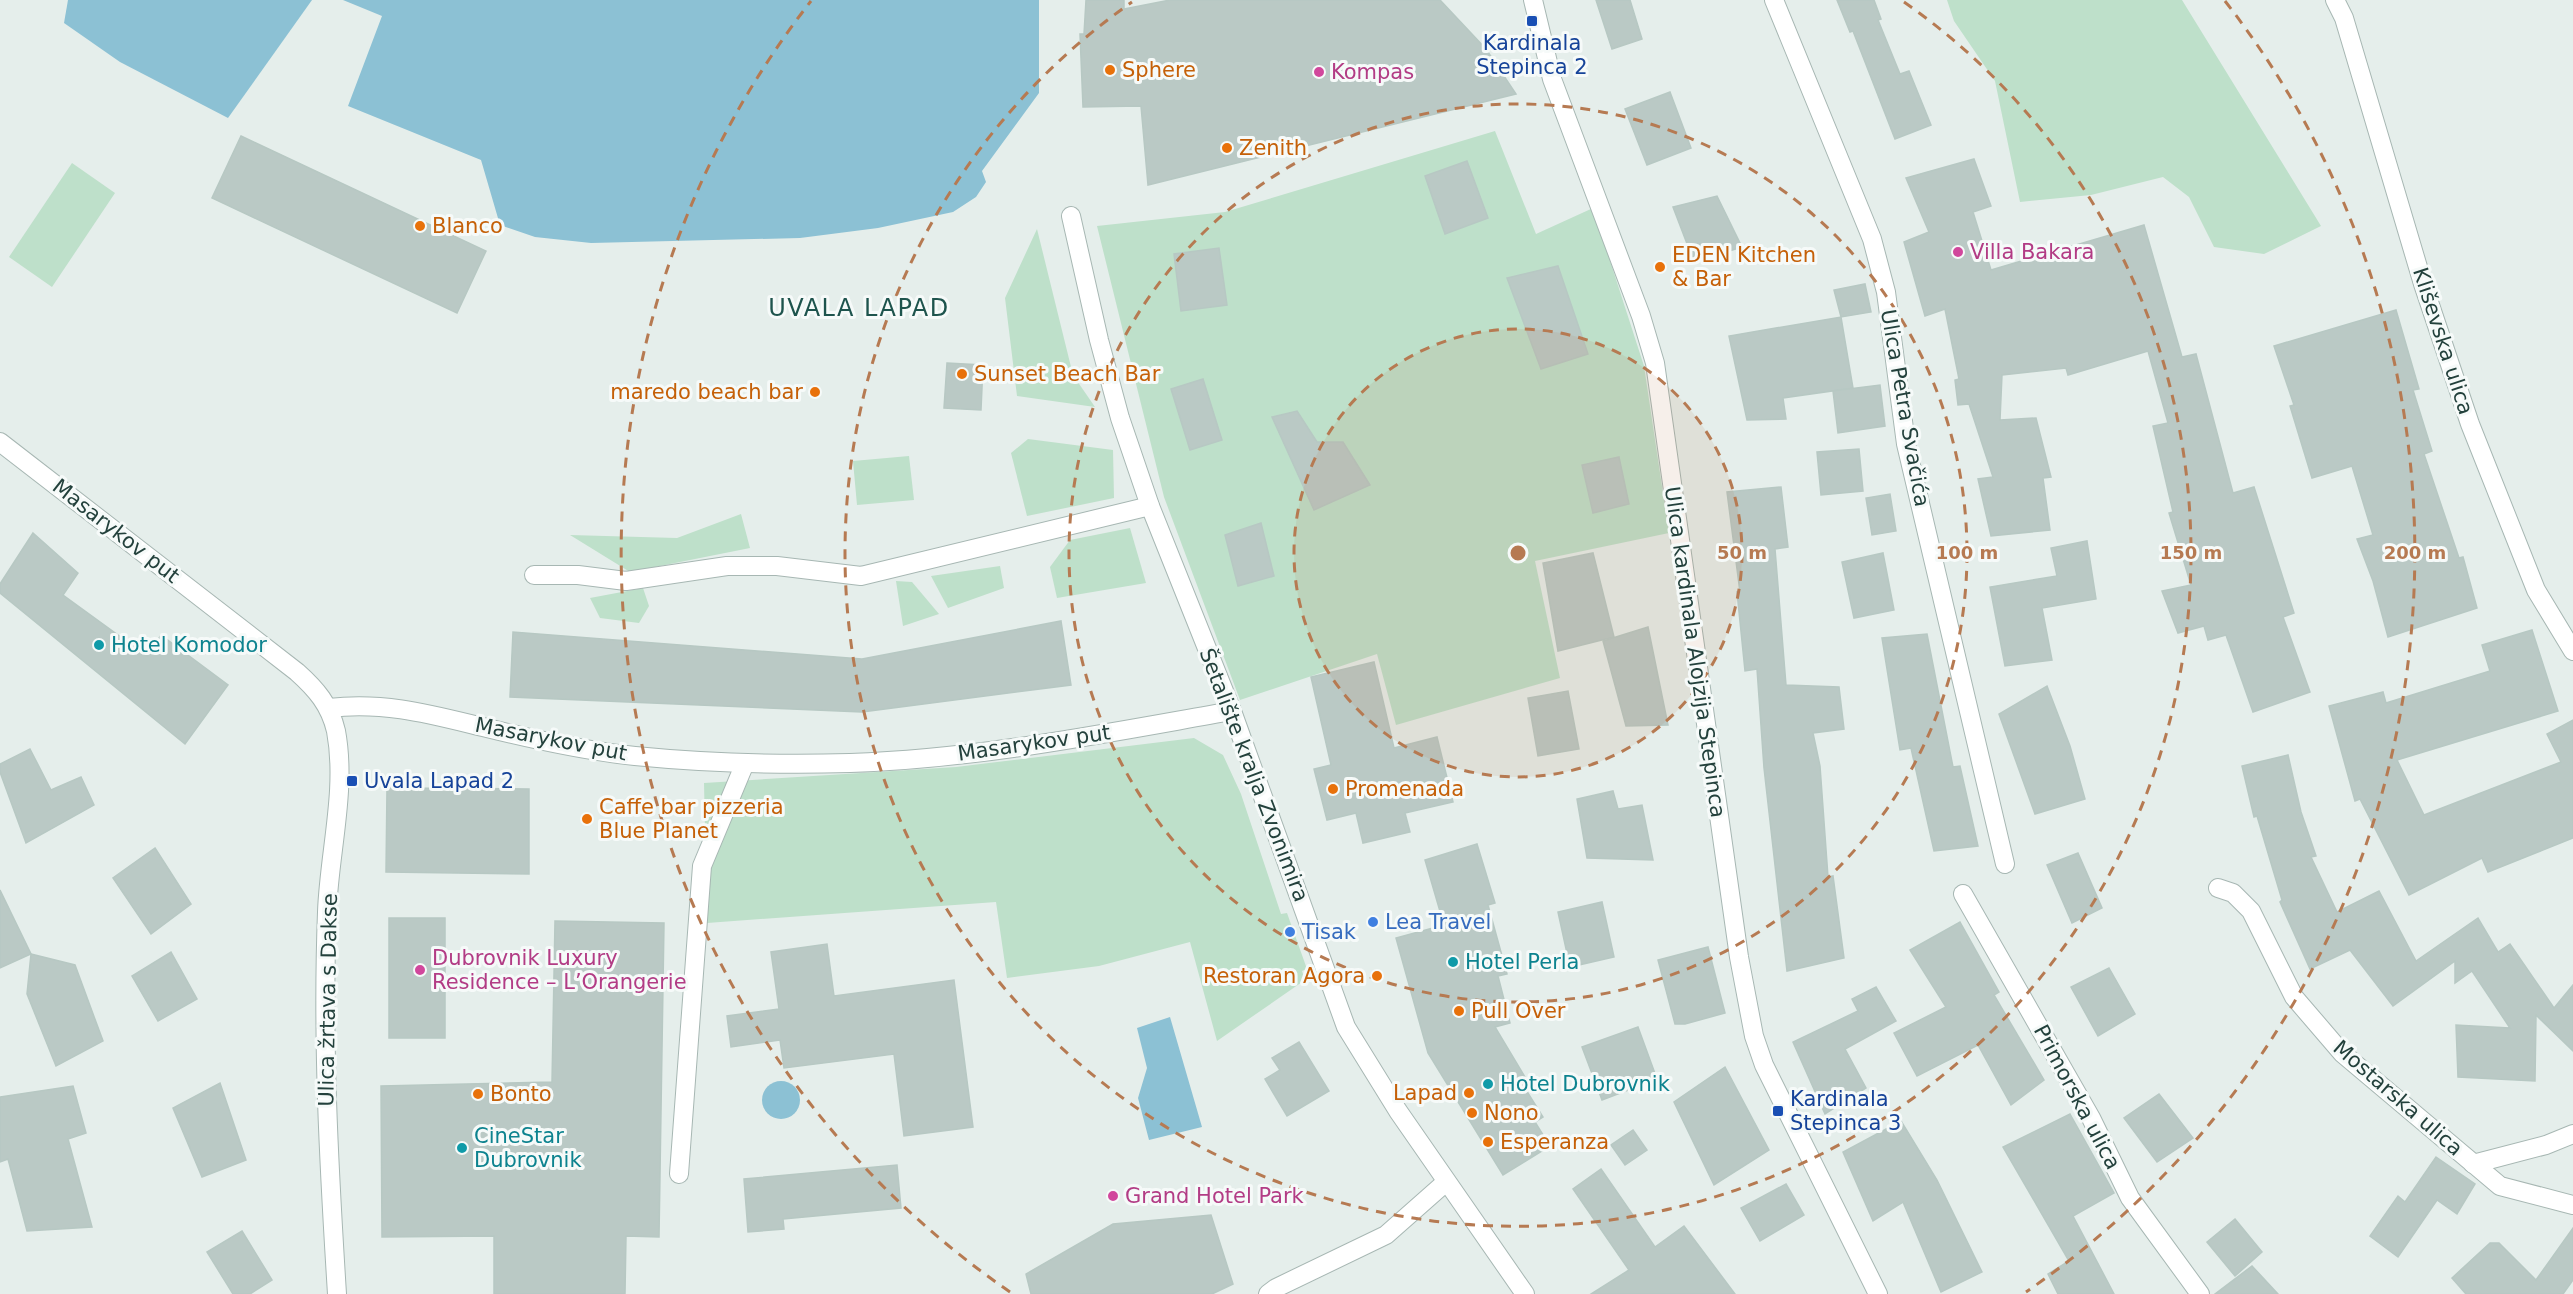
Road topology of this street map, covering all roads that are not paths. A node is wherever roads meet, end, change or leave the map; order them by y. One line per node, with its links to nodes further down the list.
1 (1533, 0): 23 (street, Ulica kardinala Alojzija Stepinca)
2 (1774, 0): 12 (street, Ulica Petra Svačića)
3 (2335, 0): 8 (street, Kliševska ulica)
4 (1071, 216): 6 (street, Šetalište kralja Zvonimira)
5 (0, 442): 9 (street, Masarykov put)
6 (1150, 506): 7 (street); 10 (street, Šetalište kralja Zvonimira)
7 (534, 575)
8 (2573, 651)
9 (329, 708): 11 (street, Masarykov put); 20 (street, Ulica žrtava s Dakse)
10 (1232, 711): 11 (street, Masarykov put); 18 (street, Šetalište kralja Zvonimira)
11 (745, 763): 17 (street)
12 (2005, 864)
13 (2217, 888): 16 (street, Mostarska ulica)
14 (1963, 894): 24 (street, Primorska ulica)
15 (2573, 1134): 16 (street)
16 (2473, 1164): 19 (street, Mostarska ulica)
17 (679, 1174)
18 (1446, 1182): 21 (street); 22 (street, Šetalište kralja Zvonimira)
19 (2573, 1205)
20 (337, 1294)
21 (1268, 1294)
22 (1525, 1294)
23 (1878, 1294)
24 (2200, 1294)

